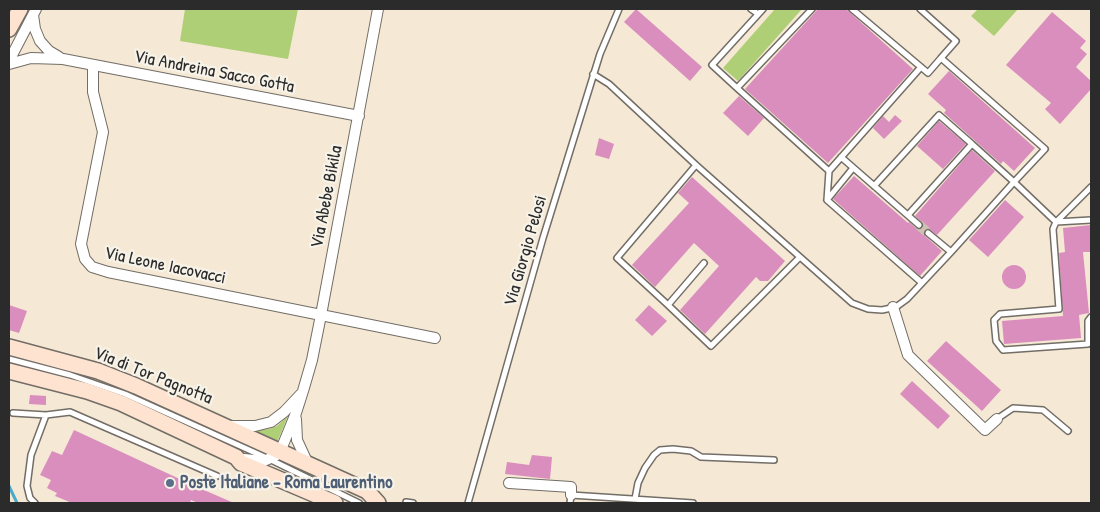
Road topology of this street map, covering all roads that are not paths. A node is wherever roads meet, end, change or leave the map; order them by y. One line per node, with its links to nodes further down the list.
1 (378, 9): 18 (street, Via Abebe Bikila)
2 (619, 9): 16 (lane, Via Giorgio Pelosi)
3 (752, 9): 9 (lane)
4 (763, 9): 9 (lane)
5 (812, 9): 17 (lane)
6 (852, 9): 15 (lane)
7 (920, 9): 11 (lane)
8 (30, 11): 10 (street); 12 (street); 13 (street)
9 (758, 14): 17 (lane)
10 (9, 30)
11 (941, 58): 15 (lane); 24 (lane)
12 (63, 59): 13 (street); 14 (street, Via Andreina Sacco Gotta)
13 (9, 62)
14 (93, 66): 18 (street, Via Andreina Sacco Gotta); 39 (street, Via Leone Iacovacci)
15 (921, 66): 20 (lane)
16 (594, 74): 21 (lane); 66 (lane, Via Giorgio Pelosi)
17 (737, 88): 23 (lane)
18 (359, 116): 39 (street, Via Abebe Bikila)
19 (972, 144): 24 (lane); 25 (lane); 28 (lane)
20 (841, 157): 22 (lane); 23 (lane)
21 (696, 165): 34 (lane); 37 (lane)
22 (853, 168): 25 (lane); 27 (lane)
23 (829, 171): 27 (lane)
24 (1014, 182): 30 (lane); 33 (lane)
25 (874, 186): 28 (lane)
26 (1091, 187): 30 (lane)
27 (826, 200): 36 (lane)
28 (908, 215): 31 (lane)
29 (1091, 220): 30 (lane)
30 (1056, 222): 40 (lane)
31 (919, 225)
32 (928, 233): 33 (lane)
33 (951, 252): 36 (lane)
34 (800, 257): 37 (lane); 38 (lane)
35 (704, 263): 37 (lane)
36 (922, 283): 38 (lane)
37 (668, 305)
38 (893, 307): 49 (street)
39 (321, 315): 41 (street, Via Leone Iacovacci); 45 (street, Via Abebe Bikila)
40 (1091, 317)
41 (435, 338)
42 (9, 347): 50 (street, Via di Tor Pagnotta)
43 (9, 359): 52 (lane, Via di Tor Pagnotta)
44 (9, 371): 53 (street, Via di Tor Pagnotta)
45 (303, 391): 47 (street, Via Abebe Bikila); 50 (street, Via Abebe Bikila)
46 (13, 413): 48 (lane)
47 (296, 413): 52 (street, Via Abebe Bikila); 55 (street, Via Abebe Bikila)
48 (46, 415): 56 (lane); 61 (lane)
49 (997, 419): 51 (lane)
50 (225, 426): 52 (street, Via di Tor Pagnotta)
51 (1068, 431)
52 (274, 456): 53 (street, Via di Tor Pagnotta); 55 (street, Via di Tor Pagnotta); 63 (lane, Via di Tor Pagnotta)
53 (236, 457): 62 (street, Via di Tor Pagnotta)
54 (774, 460): 59 (lane)
55 (309, 465): 64 (street, Via di Tor Pagnotta)
56 (217, 476)
57 (509, 483): 58 (street)
58 (570, 499): 59 (lane)
59 (635, 499): 67 (lane)
60 (406, 502): 65 (lane)
61 (35, 503)
62 (335, 503)
63 (359, 503)
64 (378, 503)
65 (413, 503)
66 (468, 503)
67 (693, 503)

